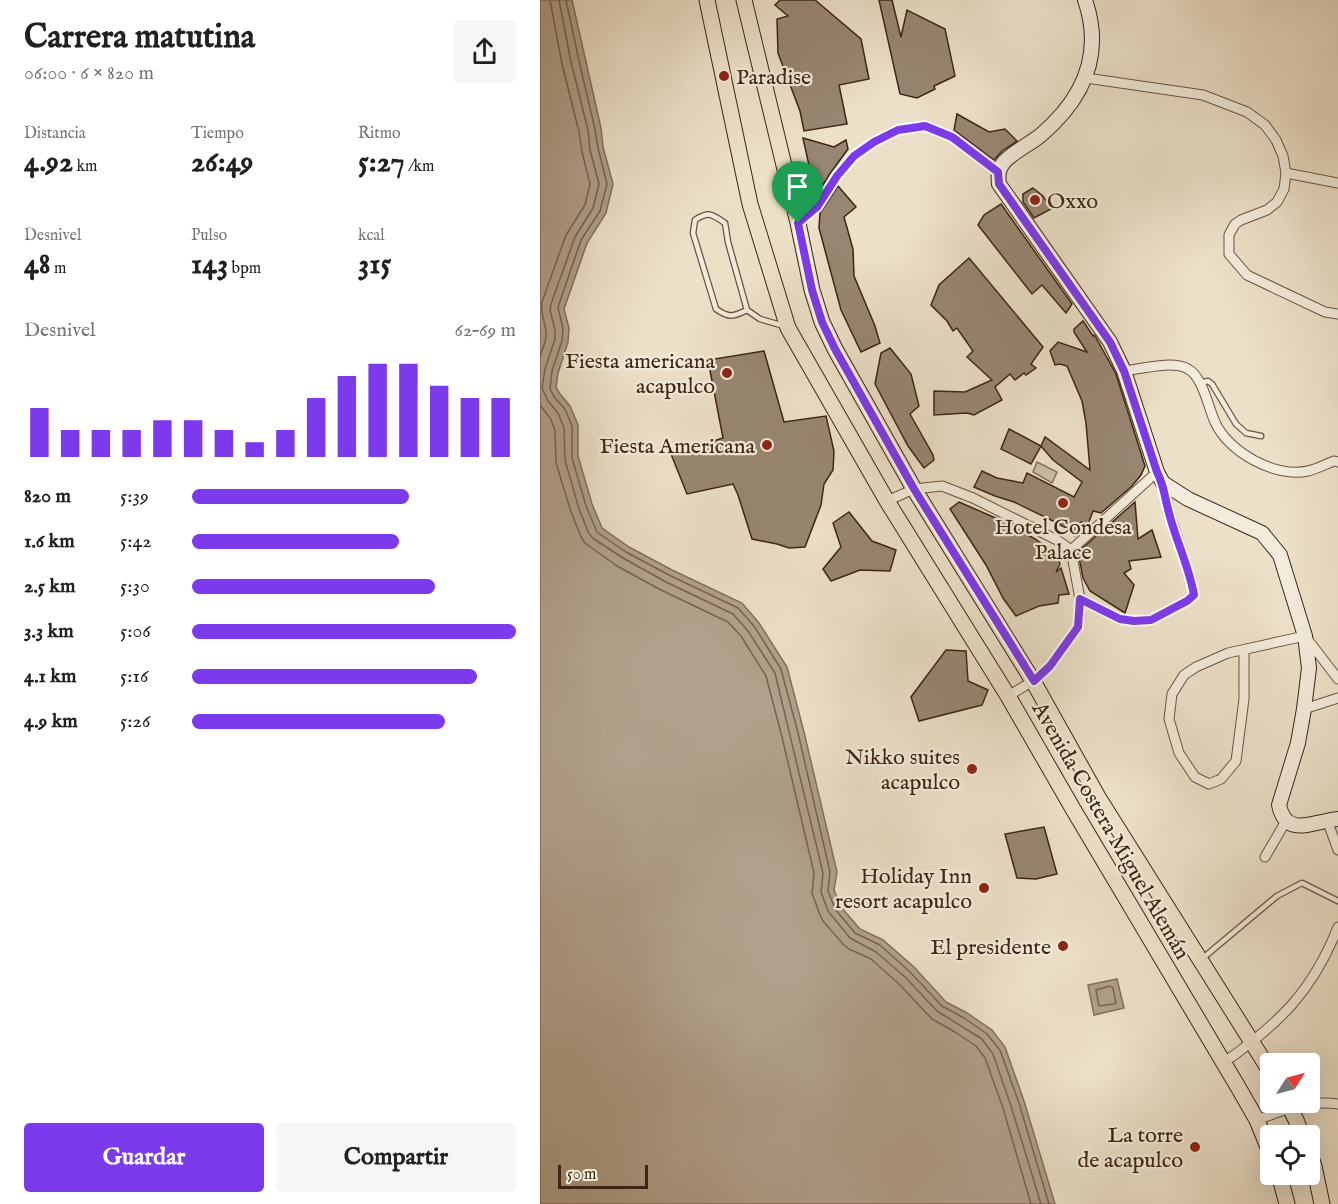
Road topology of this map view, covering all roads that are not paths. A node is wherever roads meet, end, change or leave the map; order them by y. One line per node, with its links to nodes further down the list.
1 (707, 0): 11 (main road, Avenida Costera Miguel Alemán)
2 (744, 0): 8 (main road, Avenida Costera Miguel Alemán)
3 (1085, 0): 4 (main road)
4 (1086, 78): 5 (main road); 6 (street)
5 (998, 172): 8 (street); 12 (main road)
6 (1286, 172): 7 (street); 10 (street)
7 (1338, 183)
8 (798, 223): 17 (main road, Avenida Costera Miguel Alemán)
9 (747, 310): 9 (lane); 11 (lane)
10 (1338, 314)
11 (788, 328): 18 (main road, Avenida Costera Miguel Alemán)
12 (1124, 371): 13 (street); 16 (main road)
13 (1200, 383): 14 (lane); 15 (street)
14 (1261, 436)
15 (1338, 462)
16 (1160, 478): 19 (street); 20 (street); 21 (main road)
17 (914, 489): 18 (street); 19 (street); 24 (main road, Avenida Costera Miguel Alemán)
18 (887, 501): 25 (main road, Avenida Costera Miguel Alemán)
19 (1071, 550): 20 (street)
20 (1080, 599): 24 (street)
21 (1305, 636): 22 (street); 23 (street); 27 (main road)
22 (1244, 650): 22 (street)
23 (1338, 679)
24 (1034, 681): 25 (street); 34 (main road, Avenida Costera Miguel Alemán)
25 (1008, 696): 37 (main road, Avenida Costera Miguel Alemán)
26 (1338, 698): 27 (street)
27 (1304, 710): 29 (main road)
28 (1333, 819): 29 (main road); 30 (street)
29 (1286, 821): 31 (street)
30 (1338, 850)
31 (1265, 857)
32 (1338, 901): 34 (lane)
33 (1338, 927): 35 (street)
34 (1200, 960): 35 (main road, Avenida Costera Miguel Alemán)
35 (1252, 1043): 36 (main road, Avenida Costera Miguel Alemán); 37 (street)
36 (1260, 1055)
37 (1223, 1063): 41 (main road, Avenida Costera Miguel Alemán)
38 (1320, 1103): 39 (street)
39 (1338, 1104)
40 (1271, 1113): 41 (street)
41 (1257, 1120): 42 (main road, Avenida Costera Miguel Alemán)
42 (1260, 1127)
43 (1282, 1185): 45 (main road)
44 (1318, 1185): 46 (main road)
45 (1287, 1204)
46 (1322, 1204)

